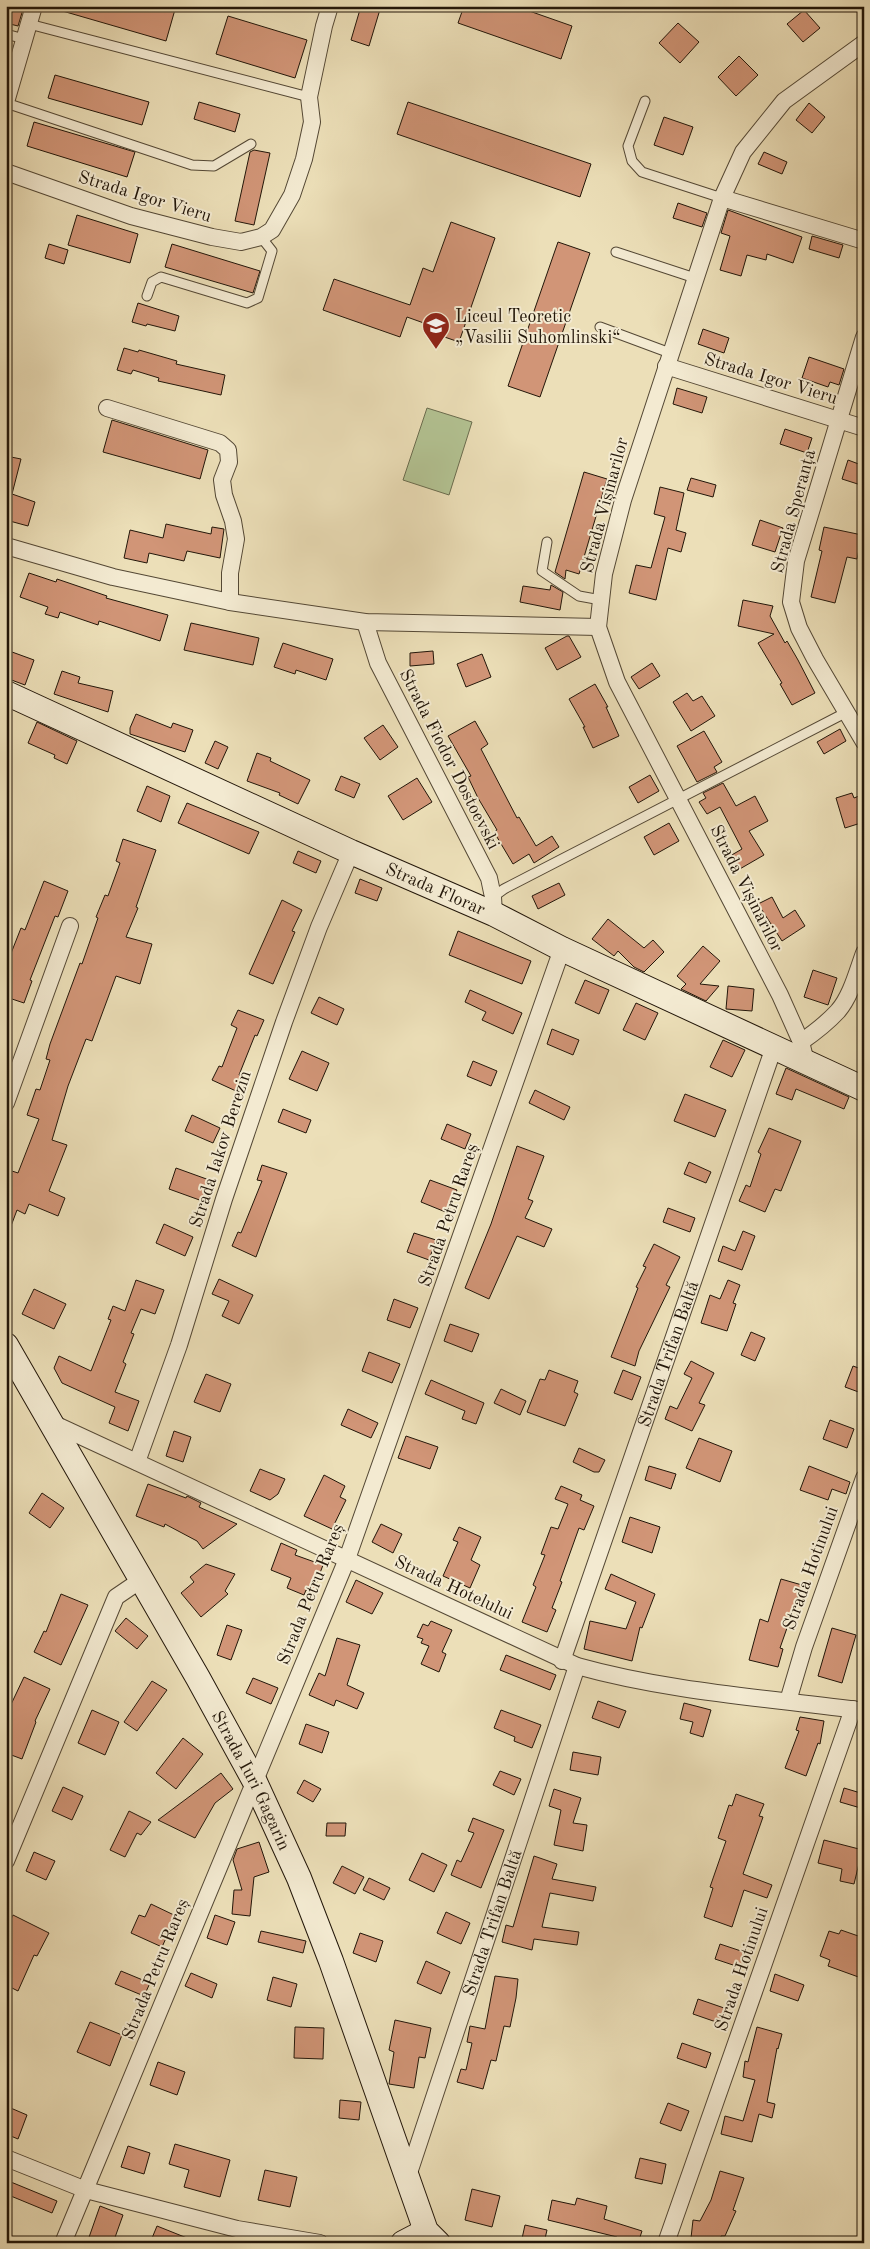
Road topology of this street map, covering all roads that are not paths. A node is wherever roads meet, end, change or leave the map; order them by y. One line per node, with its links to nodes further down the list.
1 (34, 6): 3 (street)
2 (330, 6): 6 (street)
3 (27, 31): 4 (lane); 6 (lane); 8 (street)
4 (6, 34)
5 (864, 43): 11 (street, Strada Vișinarilor)
6 (309, 97): 12 (street)
7 (645, 101): 11 (lane)
8 (6, 103): 9 (lane)
9 (251, 144)
10 (6, 172): 12 (street, Strada Igor Vieru)
11 (722, 198): 13 (street); 15 (street, Strada Vișinarilor)
12 (266, 233): 16 (lane)
13 (864, 241)
14 (616, 252): 15 (lane)
15 (695, 278): 19 (street, Strada Vișinarilor)
16 (147, 296)
17 (600, 327): 19 (lane)
18 (864, 337): 21 (street, Strada Speranța)
19 (668, 360): 21 (street, Strada Igor Vieru); 25 (street, Strada Vișinarilor)
20 (107, 408): 26 (street)
21 (839, 420): 22 (street, Strada Igor Vieru); 30 (street, Strada Speranța)
22 (864, 428)
23 (547, 542): 25 (lane)
24 (6, 546): 26 (street)
25 (601, 600): 28 (street, Strada Vișinarilor)
26 (230, 602): 27 (street)
27 (365, 622): 28 (street); 34 (street, Strada Fiodor Dostoevski)
28 (598, 627): 32 (street, Strada Vișinarilor)
29 (6, 693): 33 (main road, Strada Florar)
30 (845, 713): 31 (street, Strada Speranța); 32 (lane)
31 (864, 742)
32 (679, 799): 34 (lane); 39 (street, Strada Vișinarilor)
33 (351, 852): 34 (main road, Strada Florar); 44 (street, Strada Iakov Berezin)
34 (494, 906): 36 (main road, Strada Florar)
35 (70, 926): 41 (street)
36 (562, 949): 38 (main road, Strada Florar); 46 (street, Strada Petru Rareș)
37 (864, 953): 39 (street)
38 (774, 1047): 39 (main road, Strada Florar); 48 (street, Strada Trifan Baltă)
39 (803, 1052): 40 (main road, Strada Florar)
40 (864, 1089)
41 (6, 1103)
42 (6, 1345): 43 (main road, Strada Iuri Gagarin)
43 (50, 1422): 44 (street, Strada Hotelului); 47 (main road, Strada Iuri Gagarin)
44 (137, 1462): 46 (street, Strada Hotelului)
45 (864, 1478): 49 (street, Strada Hotinului)
46 (347, 1559): 48 (street, Strada Hotelului); 51 (street, Strada Petru Rareș)
47 (141, 1580): 51 (main road, Strada Iuri Gagarin); 52 (street)
48 (569, 1664): 49 (street, Strada Hotelului); 54 (street, Strada Trifan Baltă)
49 (788, 1701): 50 (street, Strada Hotelului)
50 (858, 1710): 61 (street, Strada Hotinului)
51 (255, 1782): 54 (main road, Strada Iuri Gagarin); 55 (street, Strada Petru Rareș)
52 (6, 1860)
53 (6, 2158): 55 (street)
54 (407, 2180): 57 (main road, Strada Iuri Gagarin)
55 (86, 2190): 56 (street); 58 (street, Strada Petru Rareș)
56 (234, 2236): 59 (street)
57 (432, 2237): 60 (main road)
58 (63, 2243)
59 (320, 2243)
60 (403, 2243)
61 (666, 2243)

